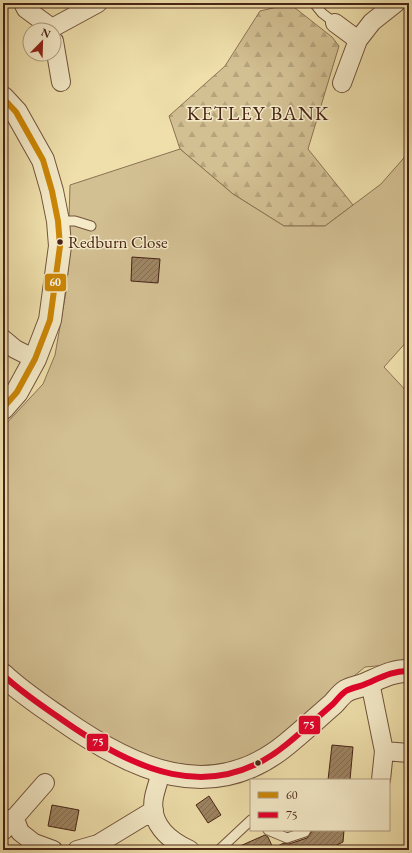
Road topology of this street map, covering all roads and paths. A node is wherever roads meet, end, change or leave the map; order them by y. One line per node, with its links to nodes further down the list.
1 (23, 3): 5 (street)
2 (98, 3): 7 (street)
3 (314, 3): 6 (lane)
4 (396, 3): 8 (street)
5 (40, 22)
6 (335, 23): 8 (street)
7 (62, 26)
8 (358, 40): 11 (street)
9 (57, 62): 10 (street)
10 (61, 82)
11 (342, 83)
12 (3, 98): 13 (street)
13 (58, 221): 14 (lane); 16 (street)
14 (91, 226)
15 (3, 339): 16 (street)
16 (35, 359): 17 (street)
17 (3, 408)
18 (409, 671): 20 (street)
19 (3, 675): 23 (street)
20 (370, 682): 21 (street); 23 (street)
21 (384, 751): 22 (street); 24 (street)
22 (409, 753)
23 (161, 772): 26 (street)
24 (381, 779)
25 (45, 783): 27 (street)
26 (154, 810): 32 (street); 35 (street)
27 (14, 817): 29 (street); 33 (street)
28 (250, 821): 36 (lane)
29 (3, 831)
30 (270, 831): 31 (lane)
31 (306, 831)
32 (99, 847): 34 (street)
33 (53, 850)
34 (77, 850)
35 (190, 850)
36 (219, 850)

